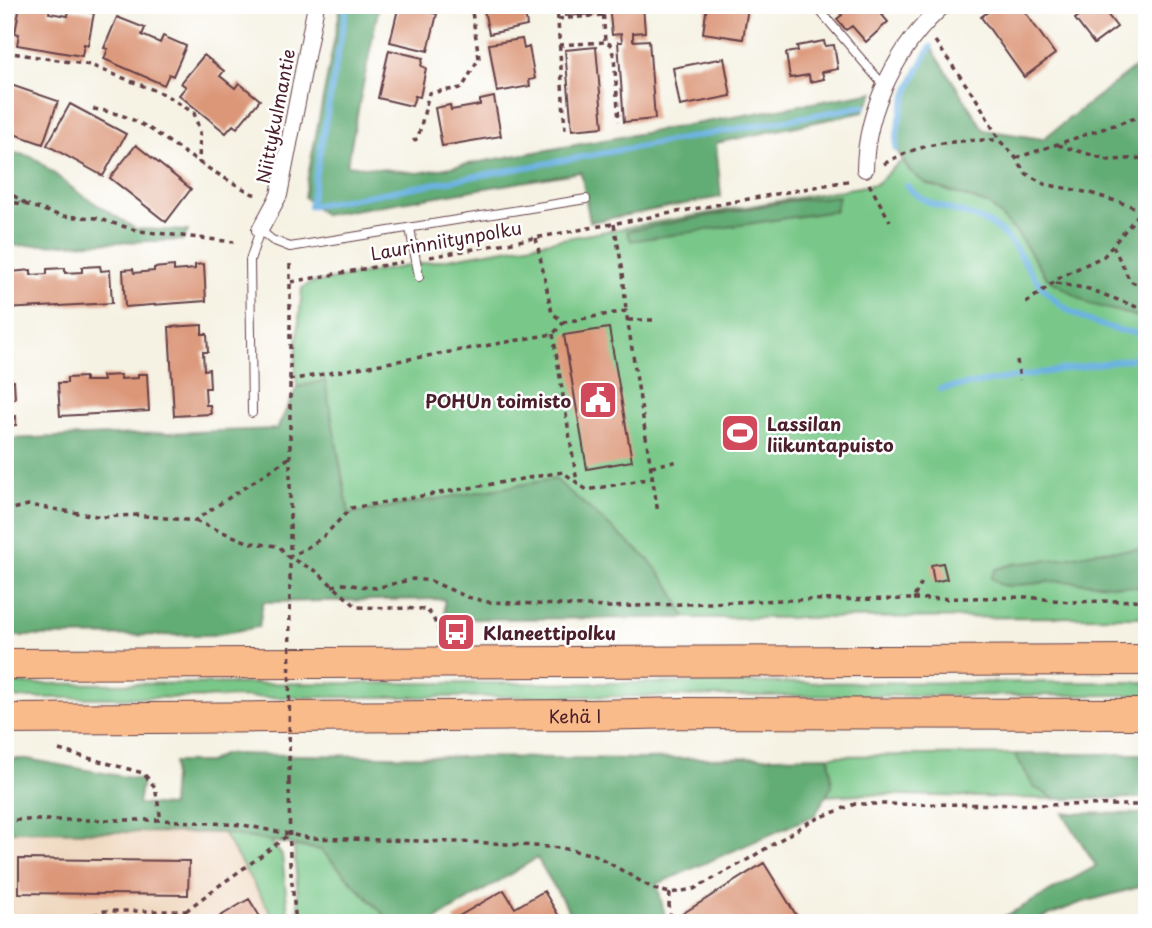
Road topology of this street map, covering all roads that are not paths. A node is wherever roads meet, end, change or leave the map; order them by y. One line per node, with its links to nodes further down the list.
1 (316, 5): 9 (street, Niittykulmantie)
2 (814, 5): 5 (lane)
3 (944, 5): 4 (street)
4 (926, 11): 5 (street)
5 (885, 86): 6 (street)
6 (865, 174)
7 (586, 199): 8 (lane)
8 (410, 228): 9 (lane); 10 (lane)
9 (260, 230): 11 (lane)
10 (419, 277)
11 (252, 413)
12 (1147, 660): 13 (highway)
13 (5, 664)
14 (1147, 714): 15 (highway, Kehä I)
15 (5, 719)

